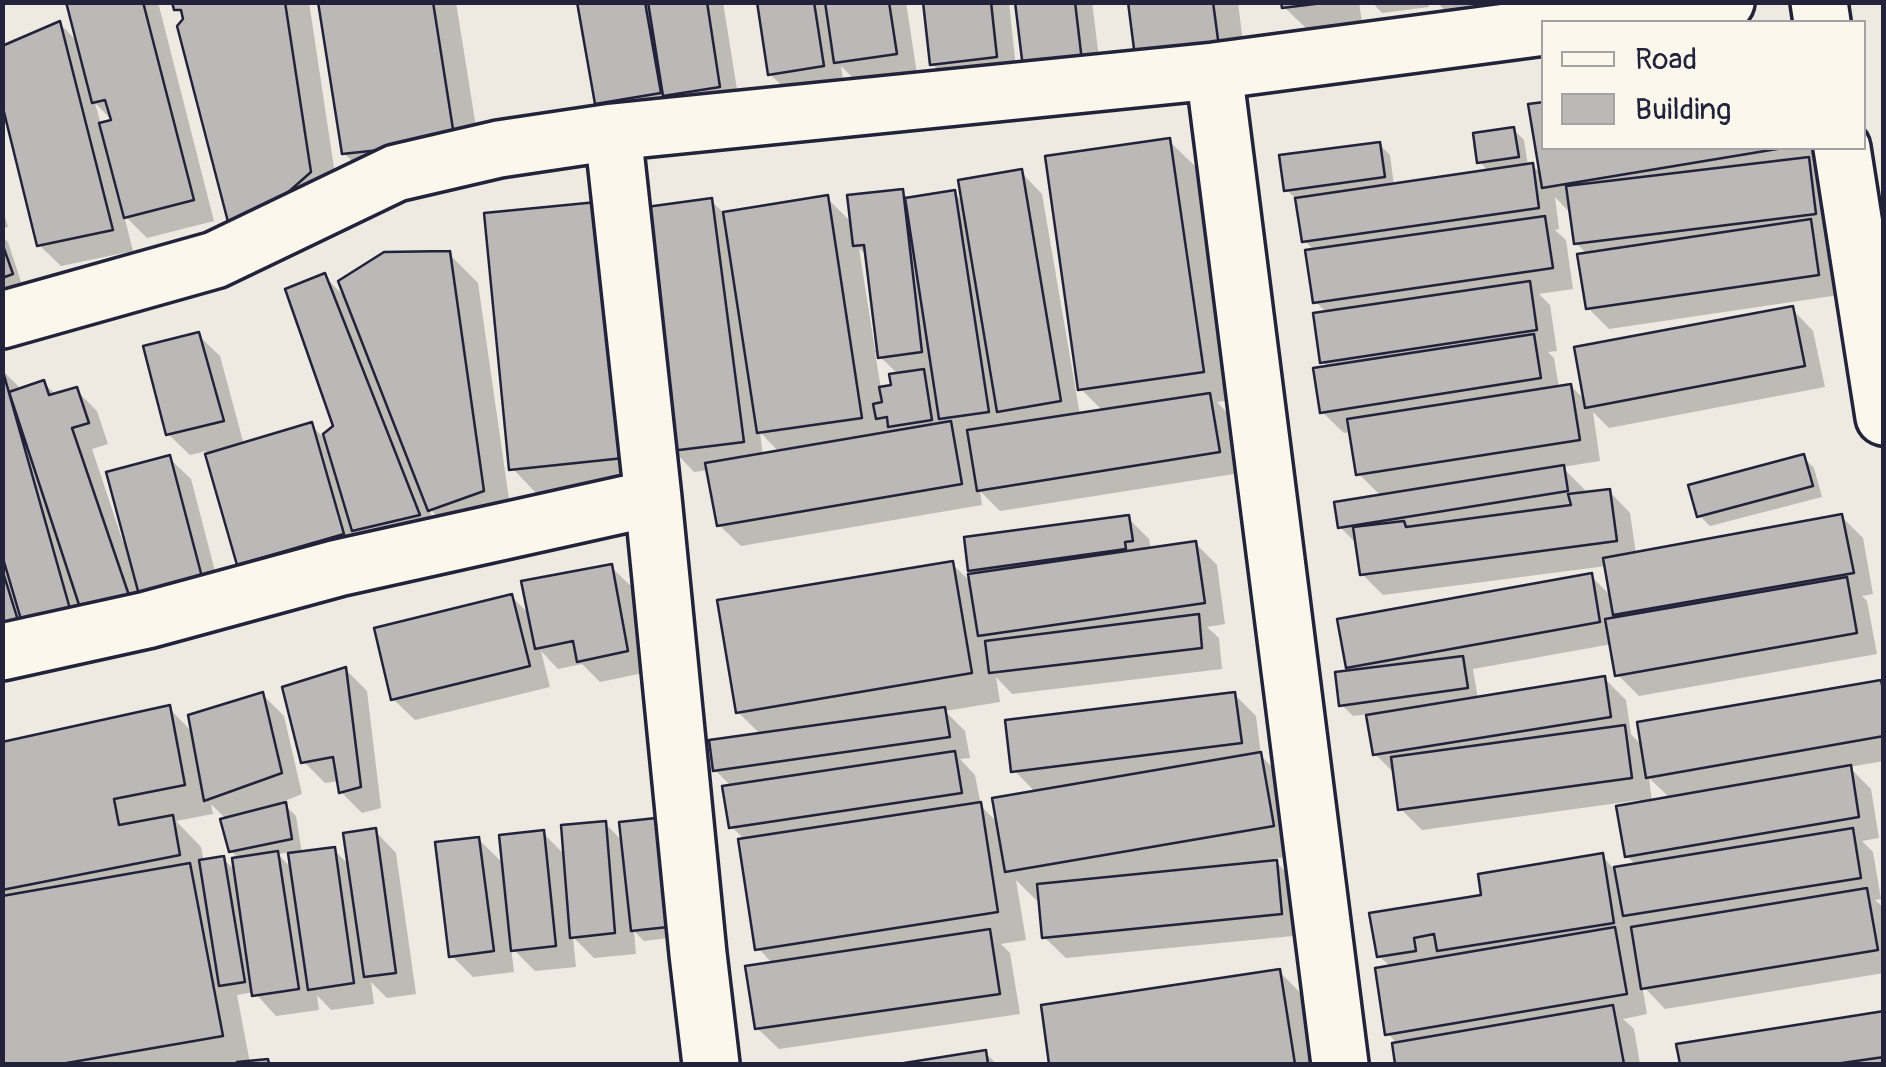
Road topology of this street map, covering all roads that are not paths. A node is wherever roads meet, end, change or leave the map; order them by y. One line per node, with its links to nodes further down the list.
1 (1726, 2): 2 (street)
2 (1591, 20)
3 (1541, 27): 4 (street)
4 (1214, 70): 5 (street); 12 (street)
5 (613, 132): 7 (street); 9 (street)
6 (1842, 150): 8 (street)
7 (2, 320)
8 (1884, 416)
9 (654, 498): 10 (street); 11 (street)
10 (2, 652)
11 (711, 1064)
12 (1340, 1064)

